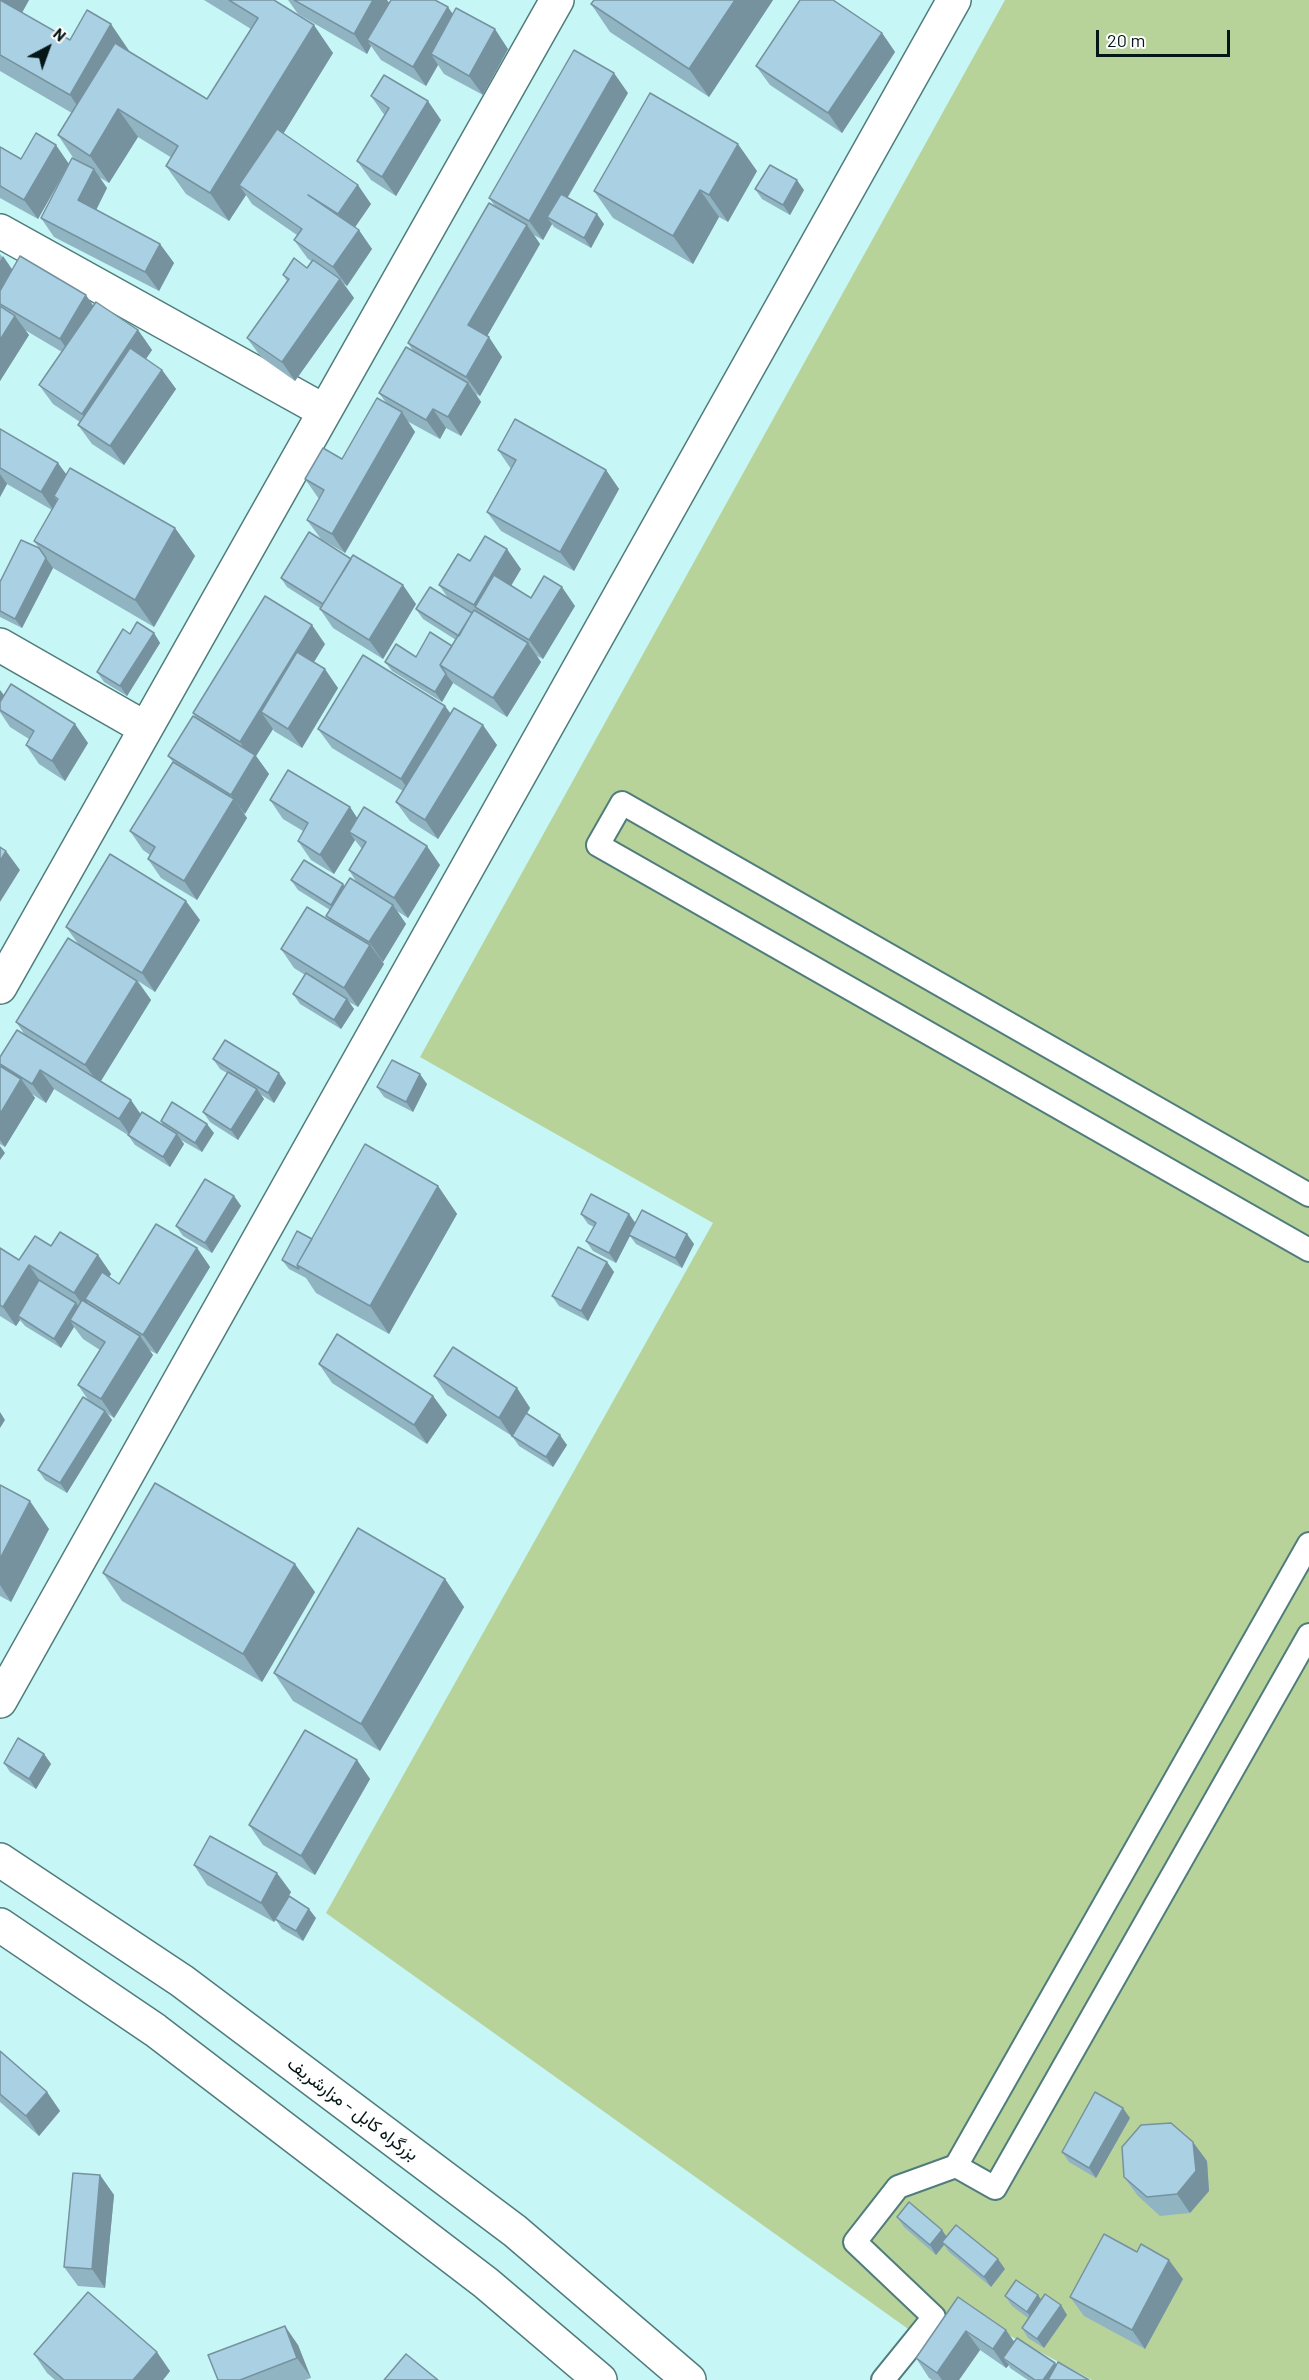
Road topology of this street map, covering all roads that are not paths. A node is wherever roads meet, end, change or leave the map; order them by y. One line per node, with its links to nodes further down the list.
1 (557, 0): 4 (main road)
2 (954, 0): 12 (main road)
3 (0, 231): 4 (main road)
4 (324, 411): 6 (main road)
5 (0, 645): 6 (main road)
6 (145, 728): 7 (main road)
7 (0, 987)
8 (1309, 1195): 9 (lane)
9 (1309, 1250)
10 (1309, 1544): 15 (lane)
11 (1309, 1635): 15 (lane)
12 (0, 1701)
13 (0, 1860): 17 (main road, بزرگراه کابل - مزارشریف)
14 (0, 1925): 16 (main road)
15 (956, 2166): 18 (lane)
16 (600, 2380)
17 (689, 2380)
18 (883, 2380)

